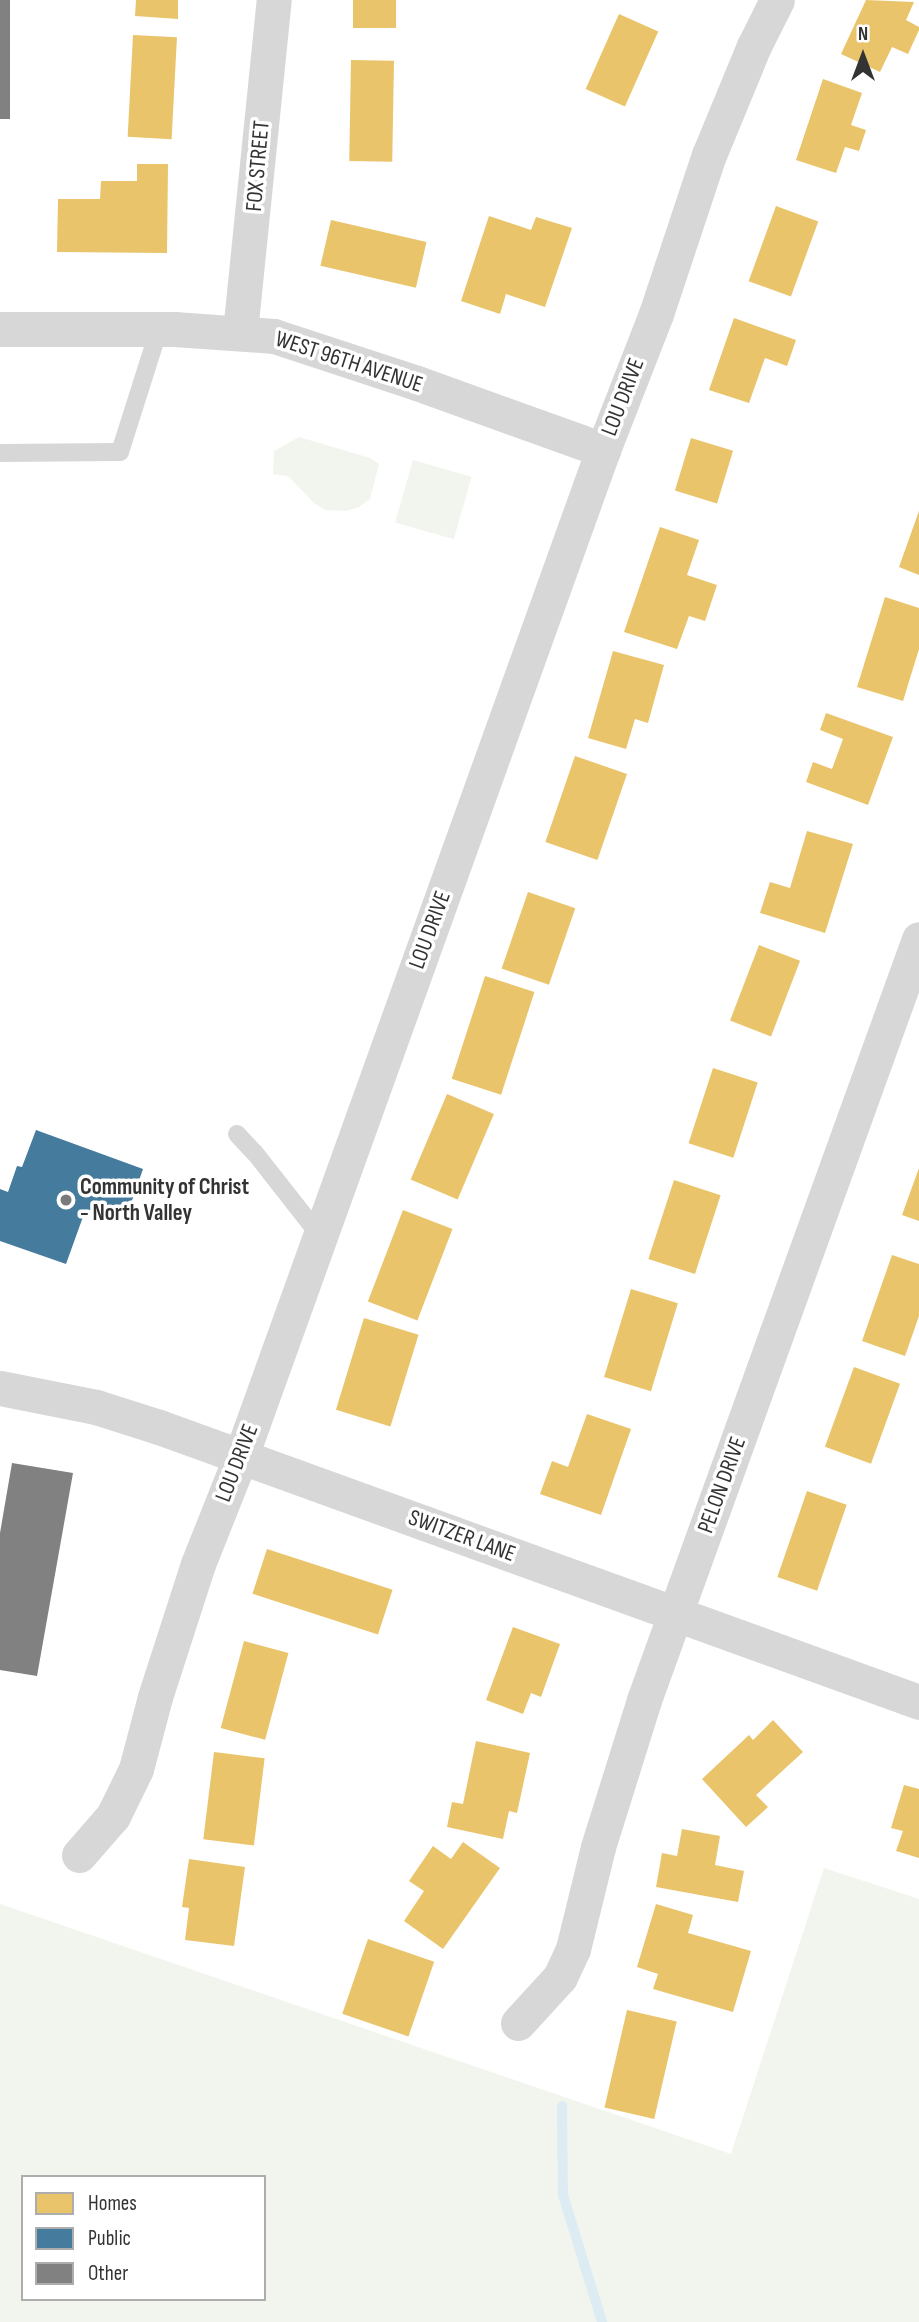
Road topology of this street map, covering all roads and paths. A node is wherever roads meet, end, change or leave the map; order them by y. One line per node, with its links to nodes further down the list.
1 (274, 0): 5 (street, FOX STREET)
2 (777, 0): 6 (street, LOU DRIVE)
3 (0, 329): 4 (street, WEST 96TH AVENUE)
4 (159, 329): 5 (street, WEST 96TH AVENUE); 7 (lane)
5 (240, 332): 6 (street, WEST 96TH AVENUE)
6 (603, 450): 10 (street, LOU DRIVE)
7 (0, 453)
8 (919, 939): 13 (street, PELON DRIVE)
9 (237, 1134): 10 (lane)
10 (320, 1236): 12 (street, LOU DRIVE)
11 (0, 1388): 12 (street, SWITZER LANE)
12 (241, 1455): 13 (street, SWITZER LANE); 15 (street, LOU DRIVE)
13 (676, 1613): 14 (street, SWITZER LANE); 16 (street, PELON DRIVE)
14 (919, 1702)
15 (79, 1855)
16 (519, 2023)

